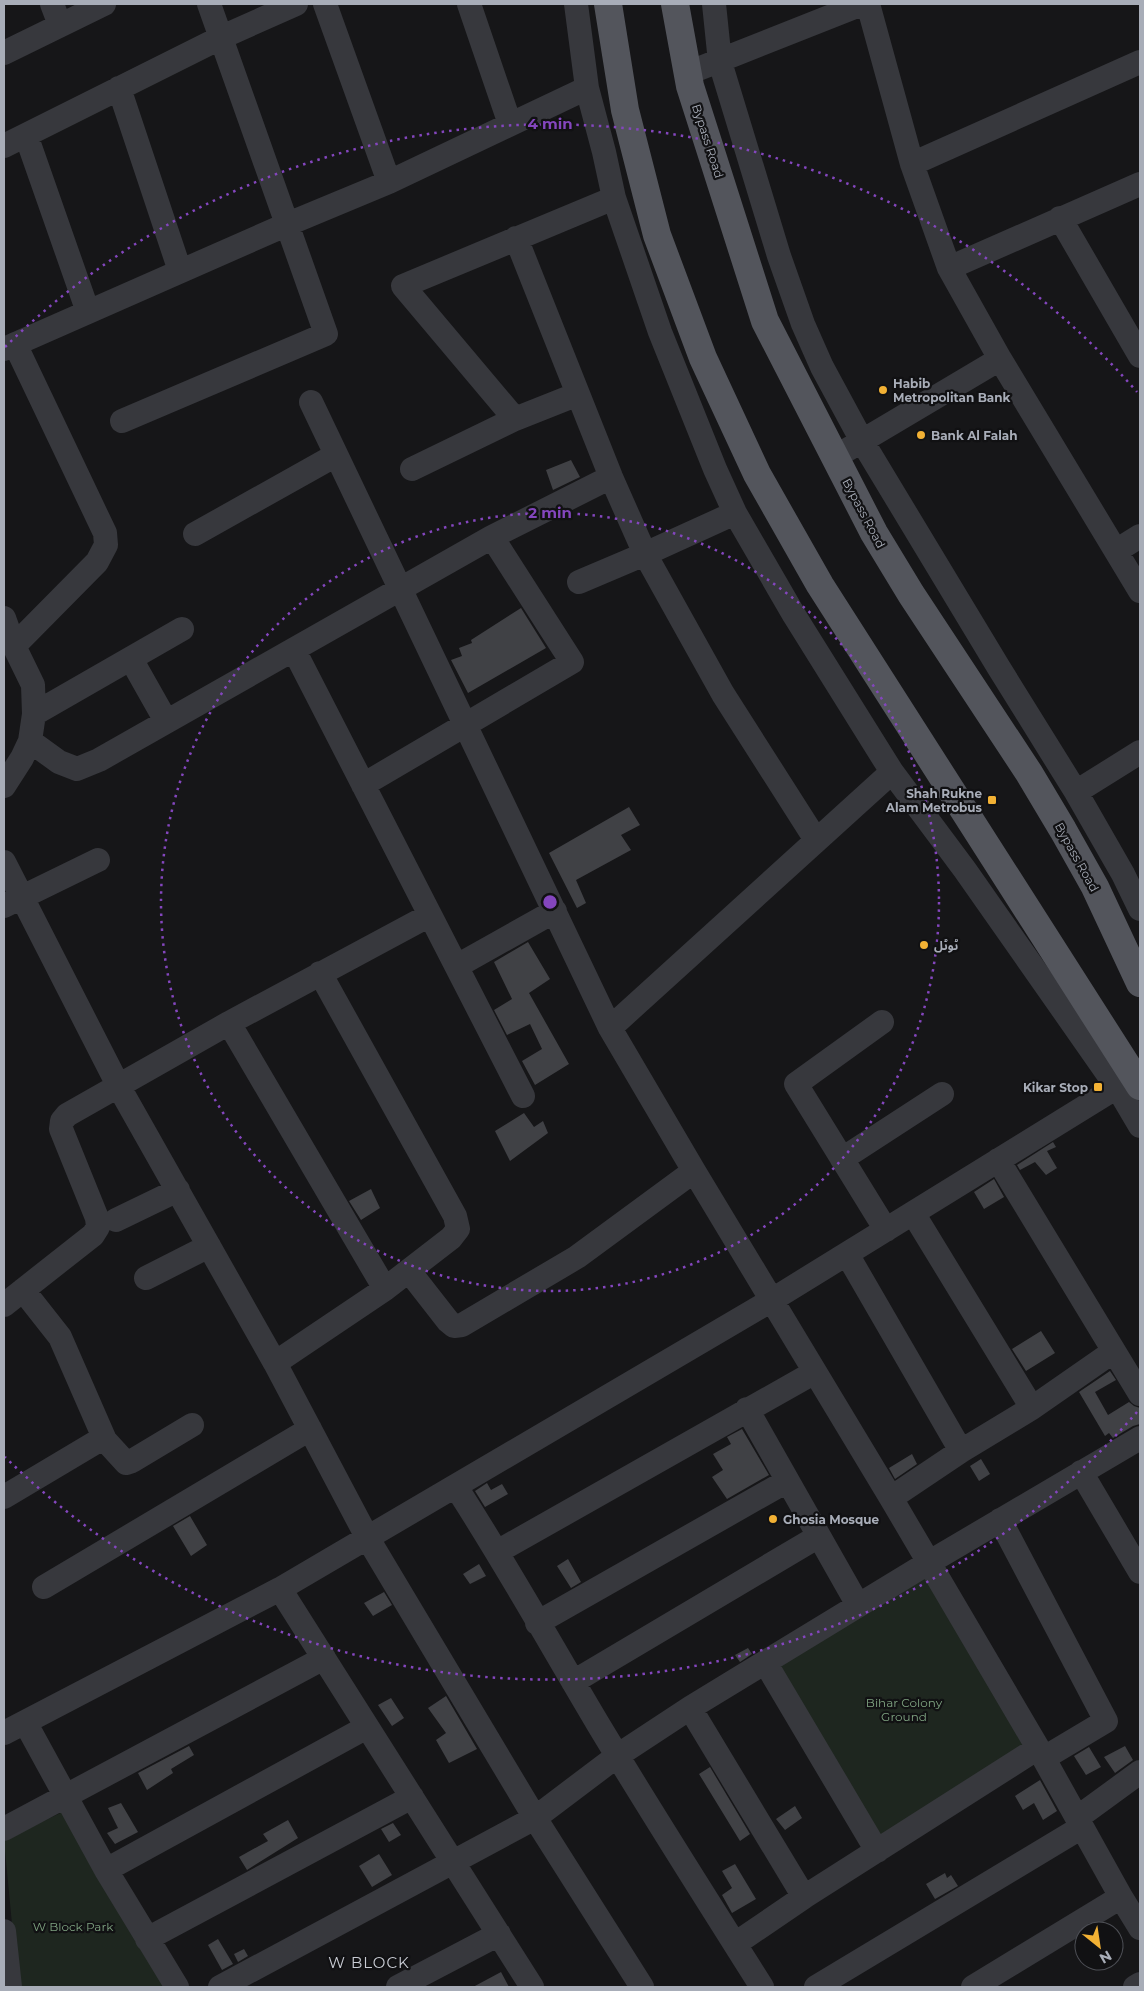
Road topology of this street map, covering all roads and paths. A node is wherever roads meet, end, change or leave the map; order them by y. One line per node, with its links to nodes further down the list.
1 (104, 4): 12 (street)
2 (209, 4): 13 (street)
3 (296, 4): 13 (street)
4 (324, 4): 24 (street)
5 (470, 4): 20 (street)
6 (576, 4): 19 (street)
7 (608, 4): 83 (main road)
8 (675, 4): 17 (main road, Bypass Road)
9 (714, 4): 15 (street)
10 (862, 4): 15 (street)
11 (868, 4): 23 (street)
12 (56, 14): 14 (street)
13 (222, 37): 18 (street); 28 (street)
14 (4, 53)
15 (720, 62): 17 (street); 40 (street)
16 (1140, 62): 23 (street)
17 (688, 73): 42 (main road, Bypass Road)
18 (119, 88): 21 (street); 31 (street)
19 (587, 88): 20 (street); 26 (street)
20 (510, 124): 24 (street)
21 (26, 135): 22 (street); 32 (street)
22 (4, 146)
23 (912, 164): 30 (street)
24 (389, 182): 28 (street)
25 (1140, 184): 27 (street)
26 (614, 198): 29 (street); 45 (street)
27 (1060, 218): 30 (street); 34 (street)
28 (288, 224): 31 (street); 39 (street)
29 (516, 238): 36 (street); 38 (street)
30 (949, 268): 35 (street)
31 (180, 271): 32 (street)
32 (88, 312): 33 (street)
33 (9, 346): 56 (street)
34 (1140, 356)
35 (1000, 359): 40 (street); 49 (street)
36 (578, 394): 38 (street); 44 (street)
37 (312, 402): 41 (street)
38 (515, 419): 43 (street)
39 (122, 421)
40 (862, 441): 42 (street); 67 (street)
41 (336, 455): 46 (street); 52 (street)
42 (835, 457): 78 (main road, Bypass Road)
43 (412, 469)
44 (611, 477): 48 (street); 50 (street)
45 (735, 513): 50 (street); 64 (street)
46 (195, 534)
47 (1140, 536): 49 (street)
48 (492, 537): 52 (street); 61 (street)
49 (1116, 551): 53 (street)
50 (646, 554): 51 (street); 68 (street)
51 (579, 582)
52 (400, 590): 57 (street); 61 (street)
53 (1140, 591)
54 (4, 618): 56 (street)
55 (182, 629): 58 (street)
56 (14, 646): 59 (street)
57 (294, 650): 60 (street); 65 (street)
58 (131, 658): 59 (street); 60 (street)
59 (34, 714): 62 (street)
60 (166, 722): 62 (street)
61 (465, 726): 65 (street); 74 (street)
62 (30, 742): 66 (street)
63 (1140, 752): 67 (street)
64 (892, 772): 68 (street); 83 (street)
65 (363, 784): 75 (street)
66 (4, 786)
67 (1076, 792): 71 (street)
68 (816, 840): 81 (street)
69 (98, 860): 72 (street)
70 (4, 862): 72 (street)
71 (1132, 869): 73 (street)
72 (13, 902): 82 (street)
73 (1140, 909)
74 (555, 911): 76 (street); 81 (street)
75 (430, 915): 76 (street); 77 (street)
76 (457, 966): 85 (street)
77 (320, 973): 80 (street); 96 (street)
78 (1140, 983)
79 (882, 1022): 87 (street)
80 (229, 1023): 82 (street); 98 (street)
81 (610, 1028): 89 (street)
82 (119, 1086): 90 (street); 99 (street)
83 (1128, 1087): 86 (street); 88 (street)
84 (942, 1094): 87 (street)
85 (523, 1096)
86 (1140, 1126)
87 (842, 1159): 93 (street)
88 (998, 1160): 91 (street); 102 (street)
89 (694, 1171): 96 (street); 100 (street)
90 (178, 1190): 92 (street); 94 (street)
91 (913, 1213): 93 (street); 106 (street)
92 (116, 1220)
93 (886, 1230): 95 (street)
94 (209, 1246): 97 (street); 103 (street)
95 (847, 1254): 100 (street); 112 (street)
96 (409, 1271): 98 (street)
97 (146, 1278)
98 (385, 1289): 103 (street)
99 (23, 1290): 101 (street); 111 (street)
100 (772, 1300): 104 (street); 115 (street)
101 (4, 1304)
102 (1114, 1351): 105 (street); 106 (street)
103 (275, 1363): 109 (street)
104 (814, 1372): 107 (street); 117 (street)
105 (1140, 1394)
106 (1032, 1408): 112 (street)
107 (747, 1409): 114 (street); 121 (street)
108 (192, 1425): 111 (street)
109 (310, 1429): 120 (street); 124 (street)
110 (1140, 1438): 113 (street)
111 (105, 1440): 116 (street)
112 (961, 1451): 117 (street)
113 (1081, 1472): 118 (street); 123 (street)
114 (786, 1481): 119 (street); 127 (street)
115 (456, 1487): 120 (street); 121 (street)
116 (4, 1497)
117 (891, 1498): 122 (street)
118 (1000, 1520): 122 (street); 135 (street)
119 (819, 1536): 126 (street); 130 (street)
120 (367, 1537): 125 (street); 140 (street)
121 (497, 1552): 127 (street)
122 (928, 1563): 126 (street); 135 (street)
123 (1140, 1572)
124 (44, 1587)
125 (280, 1589): 128 (street); 132 (street)
126 (858, 1606): 129 (street)
127 (537, 1622): 130 (street)
128 (324, 1658): 133 (street); 138 (street)
129 (765, 1662): 131 (street); 143 (street)
130 (573, 1682): 136 (street)
131 (690, 1708): 136 (street); 146 (street)
132 (25, 1722): 134 (street); 138 (street)
133 (368, 1727): 139 (street); 145 (street)
134 (4, 1733)
135 (1041, 1753): 141 (street); 143 (street)
136 (617, 1756): 140 (street); 152 (street)
137 (1140, 1772): 141 (street)
138 (66, 1796): 142 (street); 145 (street)
139 (412, 1797): 144 (street); 151 (street)
140 (536, 1818): 144 (street); 159 (street)
141 (1080, 1822): 147 (street); 161 (street)
142 (4, 1829)
143 (877, 1851): 146 (street)
144 (453, 1863): 150 (street); 156 (street)
145 (106, 1870): 151 (street)
146 (804, 1897): 152 (street)
147 (1129, 1898): 148 (street); 162 (street)
148 (1140, 1928)
149 (4, 1931): 154 (street)
150 (498, 1934): 157 (street); 158 (street)
151 (147, 1939): 155 (street)
152 (735, 1944): 160 (street)
153 (1140, 1984): 163 (street)
154 (10, 1987)
155 (177, 1987)
156 (220, 1987)
157 (398, 1987)
158 (532, 1987)
159 (642, 1987)
160 (762, 1987)
161 (816, 1987)
162 (973, 1987)
163 (1135, 1987)

